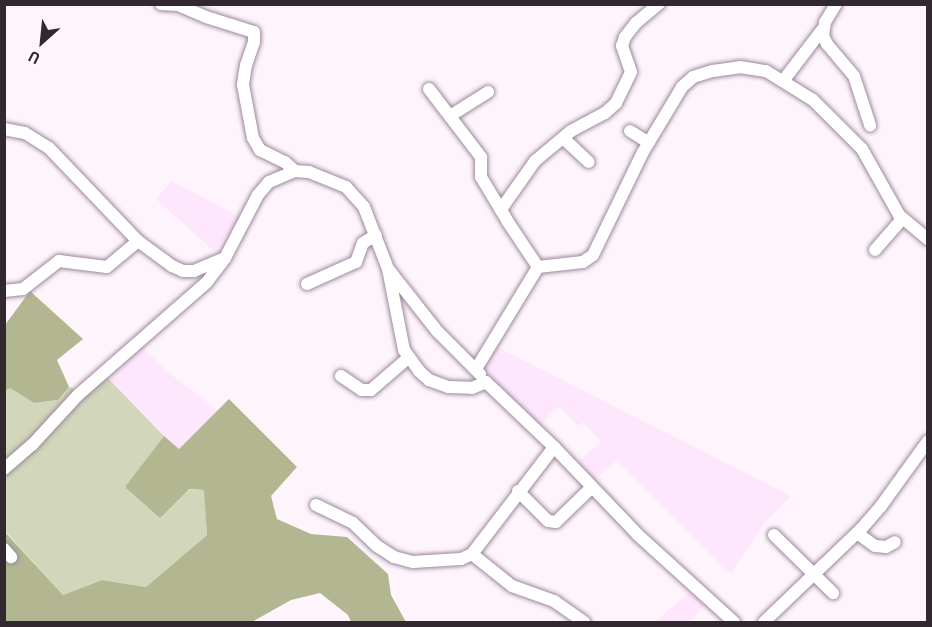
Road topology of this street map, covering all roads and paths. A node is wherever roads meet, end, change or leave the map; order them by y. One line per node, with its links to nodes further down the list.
1 (161, 4): 15 (street)
2 (660, 4): 12 (street)
3 (836, 4): 4 (street)
4 (822, 30): 5 (street); 9 (street)
5 (783, 81): 13 (street); 17 (street)
6 (429, 88): 8 (street)
7 (488, 92): 8 (street)
8 (450, 116): 16 (street)
9 (870, 125)
10 (4, 129): 20 (street)
11 (630, 130): 13 (street)
12 (563, 138): 14 (street); 16 (street)
13 (649, 143): 23 (street)
14 (589, 162)
15 (295, 171): 18 (street); 22 (street)
16 (501, 210): 23 (street)
17 (902, 219): 19 (street); 21 (street)
18 (376, 235): 24 (street); 25 (street)
19 (927, 239)
20 (138, 241): 22 (street); 26 (street)
21 (875, 250)
22 (225, 258): 33 (street)
23 (538, 267): 28 (street)
24 (388, 269): 27 (street); 28 (street)
25 (307, 284)
26 (4, 291)
27 (408, 358): 29 (street); 30 (street)
28 (476, 369): 30 (street)
29 (341, 376)
30 (486, 382): 32 (street)
31 (927, 441): 37 (street)
32 (554, 447): 34 (street); 35 (street)
33 (4, 469)
34 (591, 488): 35 (street); 44 (street)
35 (518, 491): 40 (street)
36 (316, 505): 40 (street)
37 (857, 533): 39 (street); 41 (street)
38 (774, 535): 41 (street)
39 (895, 542)
40 (472, 554): 43 (street)
41 (814, 575): 42 (street); 45 (street)
42 (833, 592)
43 (584, 622)
44 (734, 622)
45 (764, 622)

